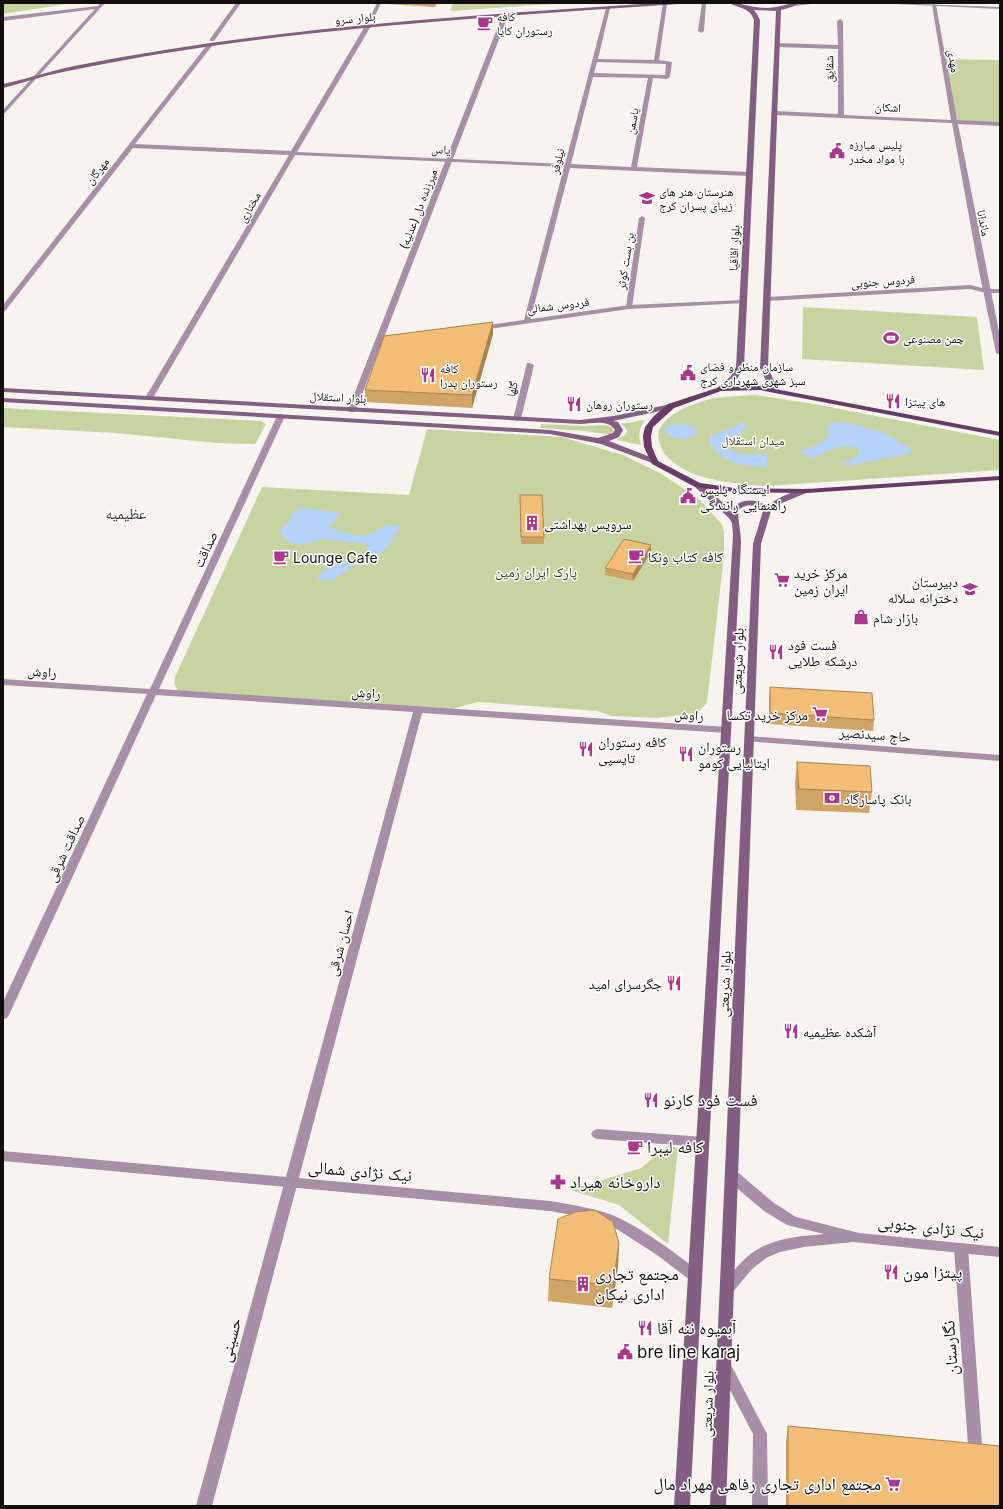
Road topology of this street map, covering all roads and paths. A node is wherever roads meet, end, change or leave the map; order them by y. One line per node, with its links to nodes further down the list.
1 (239, 3): 24 (street, مهرگان)
2 (379, 3): 22 (street, مختاری)
3 (602, 3): 22 (main road, بلوار سرو)
4 (679, 3): 10 (main road, بلوار سرو)
5 (704, 3): 23 (street)
6 (726, 3): 7 (main road)
7 (733, 3): 15 (main road)
8 (816, 3): 11 (street)
9 (895, 3): 14 (street)
10 (665, 4): 16 (main road, بلوار سرو); 28 (street)
11 (796, 4): 17 (main road)
12 (949, 4): 14 (street); 18 (street)
13 (101, 5): 20 (street); 29 (street)
14 (934, 5): 38 (street, مهدی)
15 (747, 7): 17 (main road); 45 (main road, بلوار اقاقیا)
16 (608, 8): 19 (main road, بلوار سرو); 27 (street, نیلوفر)
17 (778, 8): 25 (main road)
18 (1000, 8)
19 (505, 16): 22 (main road, بلوار سرو); 42 (street, میرزنده دل (عدلیه))
20 (3, 19)
21 (840, 21): 26 (street, شقایق)
22 (369, 24): 24 (main road, بلوار سرو); 41 (street, مختاری)
23 (701, 31)
24 (210, 43): 29 (main road, بلوار سرو); 31 (main road, بلوار سرو); 40 (street, مهرگان)
25 (778, 45): 26 (street); 36 (main road)
26 (839, 48): 37 (street, شقایق)
27 (594, 60): 28 (street); 30 (street, نیلوفر)
28 (656, 62): 32 (street)
29 (42, 71): 31 (street); 33 (main road, بلوار سرو)
30 (590, 75): 32 (street); 43 (street, نیلوفر)
31 (36, 77): 34 (main road, بلوار سرو); 35 (street)
32 (651, 77): 44 (street, یاسمن)
33 (3, 81)
34 (3, 86)
35 (3, 113)
36 (775, 113): 37 (street, اشکان); 49 (main road)
37 (841, 116): 38 (street, اشکان)
38 (953, 121): 39 (street, اشکان); 48 (street, ماندانا)
39 (1000, 124)
40 (131, 146): 41 (street, یاس); 52 (street, مهرگان)
41 (293, 153): 42 (street, یاس); 60 (street, مختاری)
42 (449, 160): 43 (street, یاس); 63 (street, میرزنده دل (عدلیه))
43 (567, 166): 44 (street, یاس); 53 (street, نیلوفر)
44 (634, 169): 45 (street, یاس)
45 (749, 174): 50 (main road, بلوار اقاقیا)
46 (642, 218): 51 (street, بن بست کوثر)
47 (1000, 291): 48 (street, فردوس جنوبی)
48 (986, 292): 49 (street, فردوس جنوبی); 55 (street, ماندانا)
49 (767, 299): 59 (main road)
50 (743, 302): 51 (street, فردوس شمالی); 57 (main road, بلوار اقاقیا)
51 (629, 308): 53 (street, فردوس شمالی)
52 (3, 310)
53 (528, 320): 54 (street, فردوس شمالی)
54 (475, 329)
55 (1000, 353)
56 (530, 365): 65 (street, گلها)
57 (720, 389): 59 (main road); 62 (main road)
58 (3, 390): 60 (main road, بلوار استقلال)
59 (775, 391): 67 (main road)
60 (150, 398): 63 (main road, بلوار استقلال)
61 (3, 400): 64 (main road, بلوار استقلال)
62 (671, 406): 66 (main road, بلوار استقلال); 69 (main road)
63 (352, 410): 65 (main road, بلوار استقلال)
64 (281, 416): 68 (main road, بلوار استقلال); 76 (street, صداقت)
65 (517, 419): 66 (main road, بلوار استقلال)
66 (604, 421): 68 (main road)
67 (1000, 434)
68 (594, 439): 69 (main road, بلوار استقلال)
69 (655, 462): 71 (main road)
70 (1000, 478): 72 (main road)
71 (698, 485): 72 (main road); 74 (main road)
72 (807, 491): 73 (main road)
73 (767, 510): 74 (main road); 79 (main road, بلوار شریعتی)
74 (734, 520): 78 (main road, بلوار شریعتی)
75 (3, 682): 76 (street, راوش)
76 (153, 692): 77 (street, راوش); 81 (street, صداقت شرقی)
77 (418, 710): 78 (street, راوش); 86 (street, احسان شرقی)
78 (727, 730): 83 (main road, بلوار شریعتی)
79 (749, 739): 80 (street, حاج سیدنصیر); 85 (main road, بلوار شریعتی)
80 (1000, 758)
81 (3, 1015)
82 (597, 1134): 83 (street)
83 (703, 1142): 90 (main road, بلوار شریعتی)
84 (3, 1156): 86 (street, نیک نژادی شمالی)
85 (731, 1175): 87 (street); 91 (main road, بلوار شریعتی)
86 (290, 1183): 90 (street, نیک نژادی شمالی); 94 (street, حسینی)
87 (859, 1238): 88 (street, نیک نژادی جنوبی); 91 (street)
88 (961, 1248): 89 (street, نیک نژادی جنوبی); 93 (street, نگارستان)
89 (1000, 1252)
90 (695, 1276): 95 (main road, بلوار شریعتی)
91 (727, 1289): 92 (main road, بلوار شریعتی)
92 (724, 1365): 96 (main road, بلوار شریعتی); 97 (street)
93 (975, 1445)
94 (204, 1506)
95 (682, 1506)
96 (718, 1506)
97 (760, 1506)

